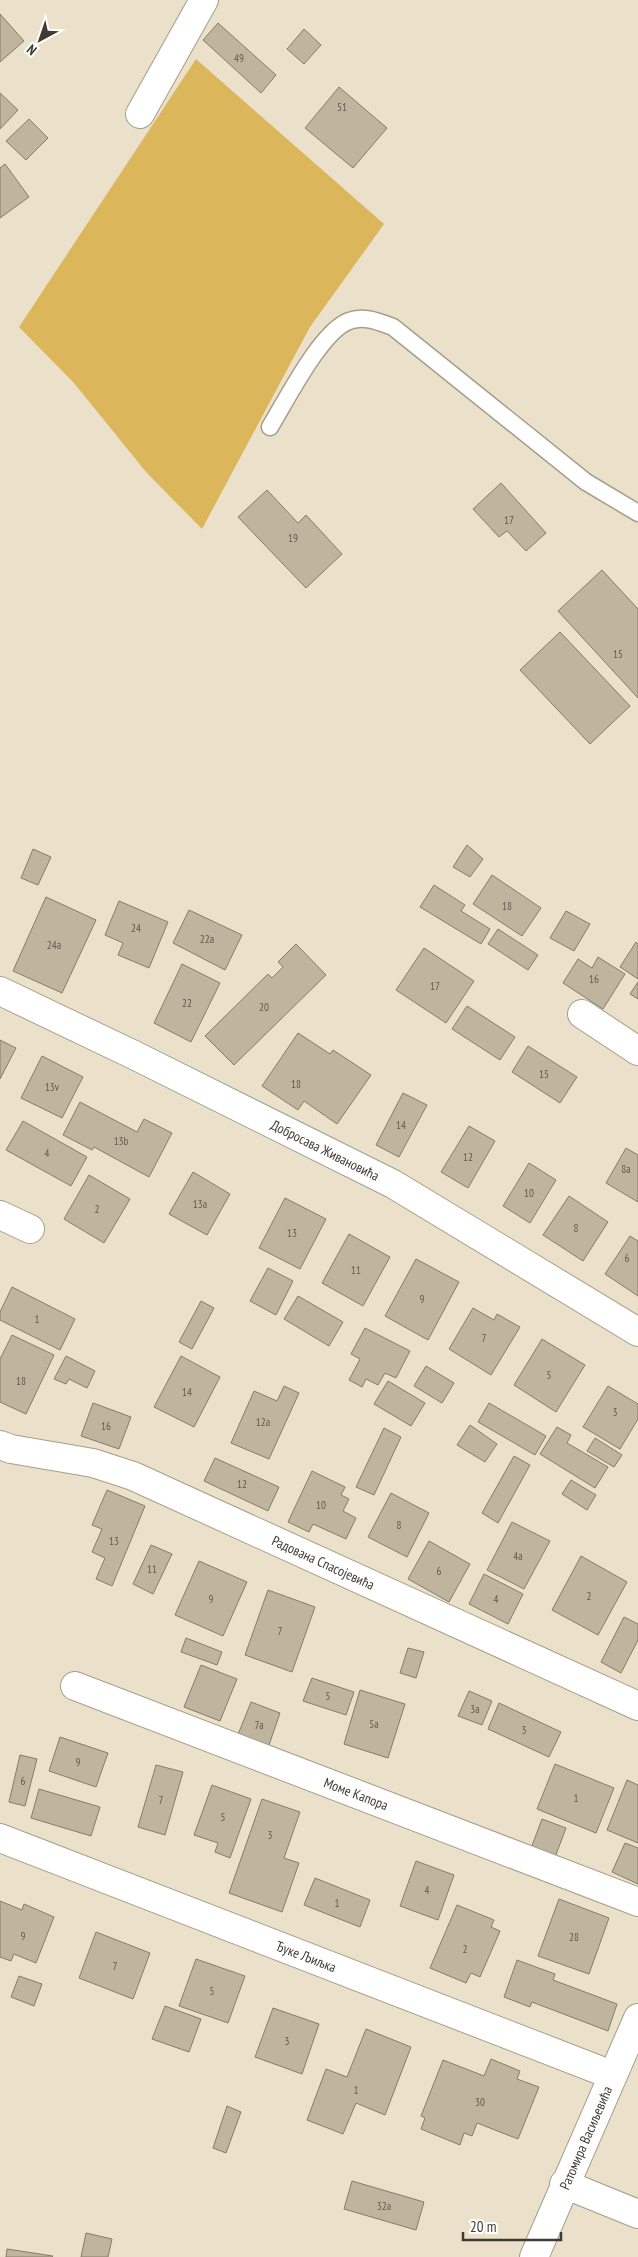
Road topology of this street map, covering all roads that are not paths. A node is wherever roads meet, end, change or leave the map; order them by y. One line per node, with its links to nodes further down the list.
1 (204, 0): 2 (street)
2 (140, 114)
3 (270, 427): 4 (lane)
4 (638, 512)
5 (0, 991): 10 (street, Добросава Живановића)
6 (582, 1014): 7 (street)
7 (638, 1051)
8 (0, 1215): 9 (street)
9 (30, 1229)
10 (638, 1332)
11 (0, 1445): 13 (street, Радована Спасојевића)
12 (75, 1686): 15 (street, Моме Капора)
13 (638, 1706)
14 (0, 1838): 17 (street, Ђуке Љиљка)
15 (638, 1902)
16 (638, 2018): 17 (street, Ратомира Васиљевића)
17 (612, 2075): 18 (street, Ратомира Васиљевића)
18 (564, 2184): 19 (street); 20 (street, Ратомира Васиљевића)
19 (638, 2214)
20 (534, 2257)

